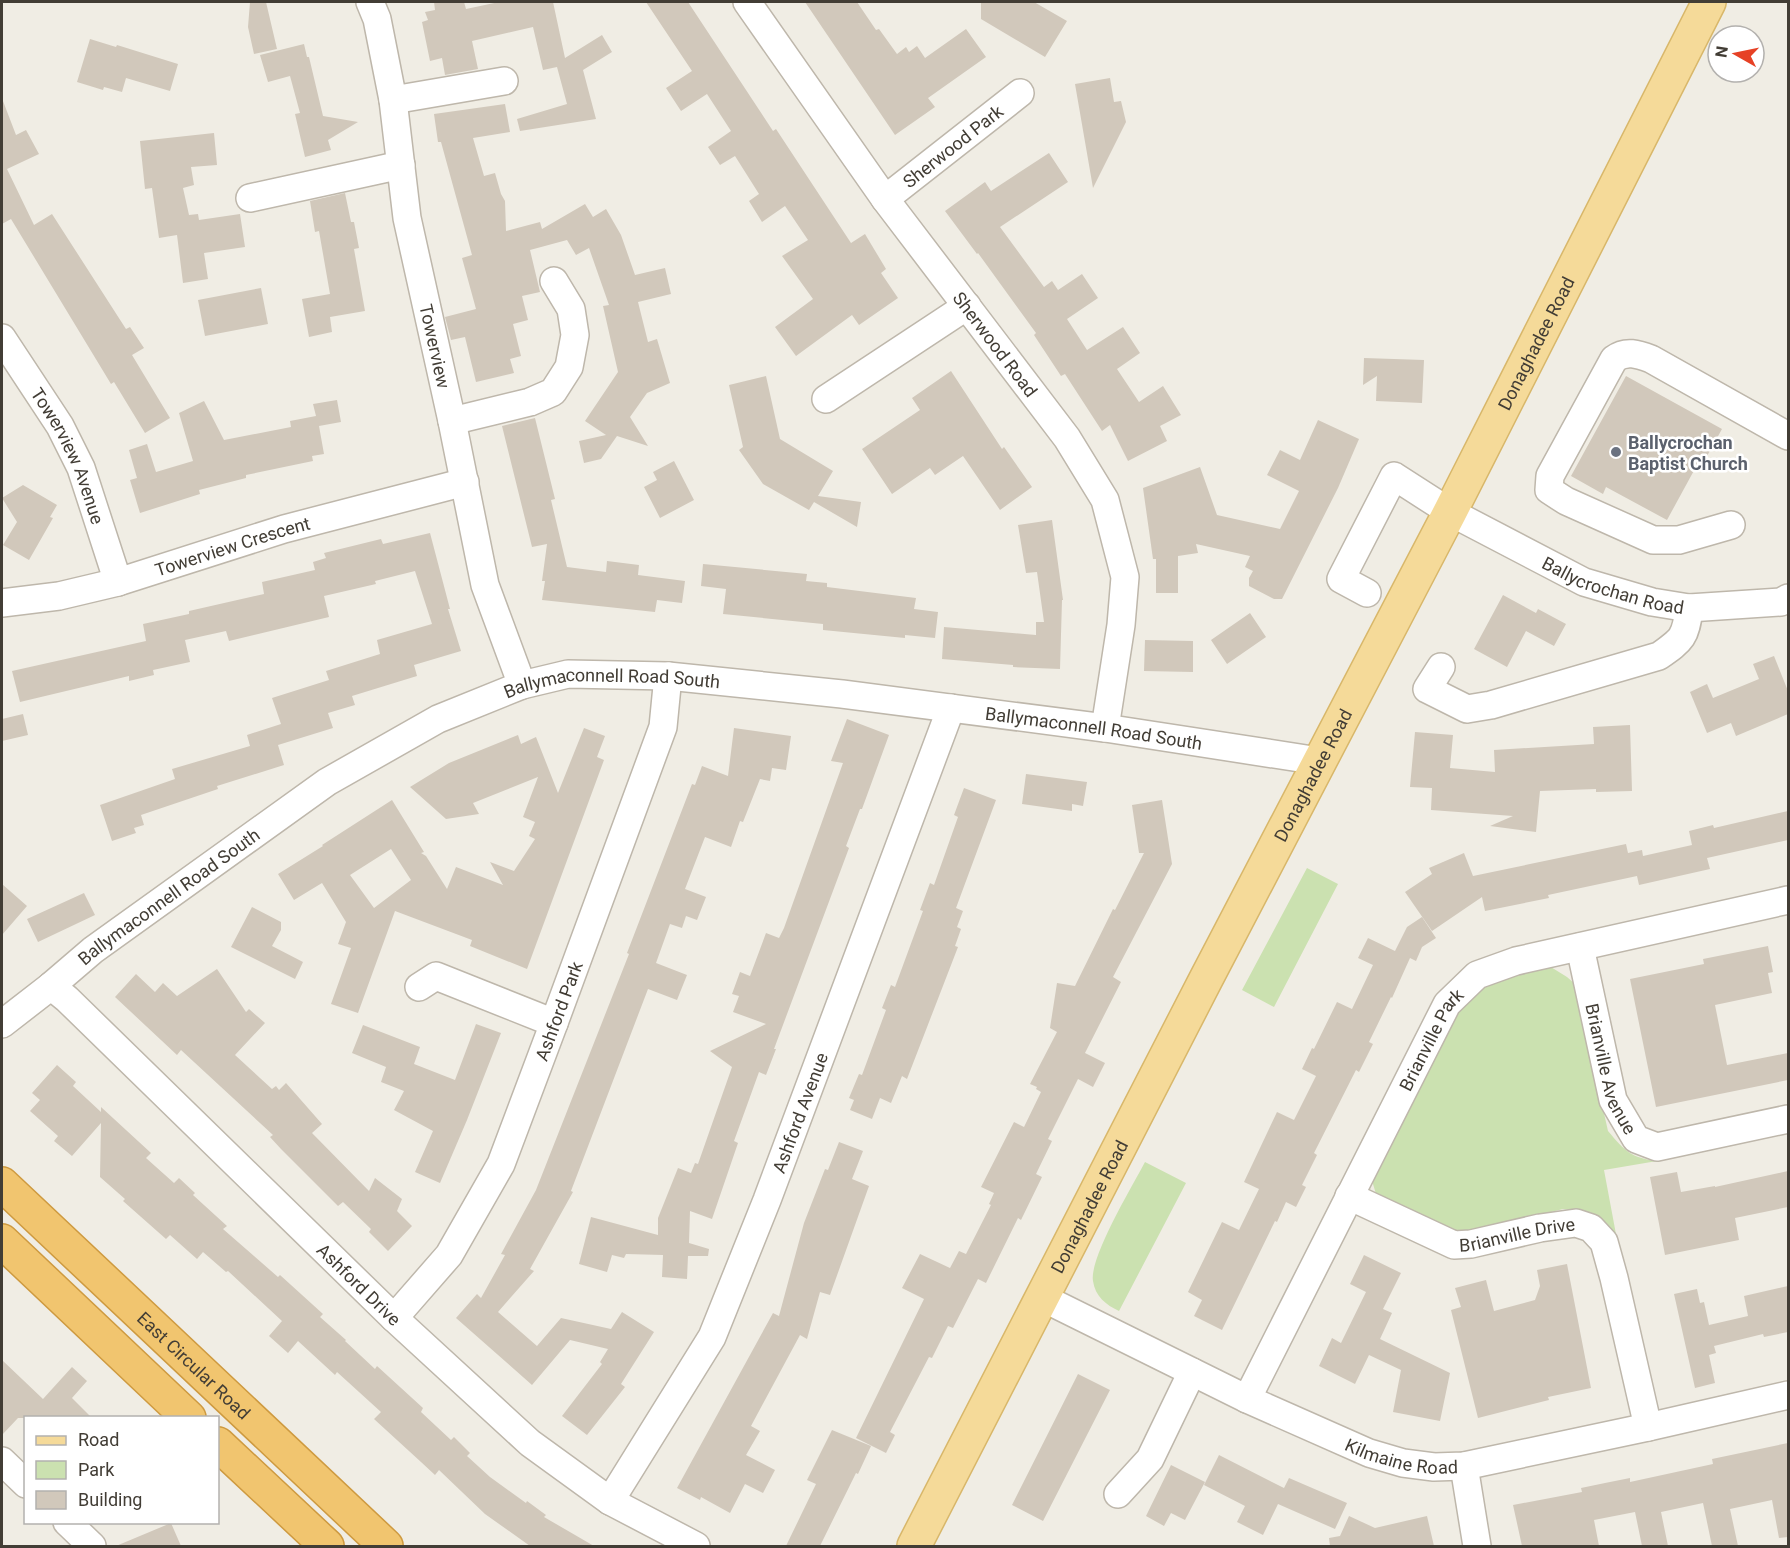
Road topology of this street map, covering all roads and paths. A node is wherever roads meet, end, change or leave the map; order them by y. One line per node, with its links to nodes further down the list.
1 (370, 2): 6 (street, Towerview)
2 (747, 2): 9 (street, Sherwood Road)
3 (1709, 2): 17 (main road, Donaghadee Road)
4 (504, 81): 6 (street)
5 (1020, 93): 9 (street, Sherwood Park)
6 (393, 100): 7 (street, Towerview)
7 (401, 165): 8 (street); 14 (street, Towerview)
8 (250, 198)
9 (885, 199): 11 (street, Sherwood Road)
10 (554, 281): 14 (street)
11 (967, 306): 13 (street); 28 (street, Sherwood Road)
12 (2, 338): 19 (street, Towerview Avenue)
13 (825, 399)
14 (452, 422): 16 (street, Towerview)
15 (1788, 436): 18 (street)
16 (465, 482): 19 (street, Towerview Crescent); 26 (street, Towerview)
17 (1450, 512): 20 (street, Ballycrochan Road); 23 (street, Ballycrochan Road); 29 (main road, Donaghadee Road)
18 (1731, 525)
19 (118, 582): 22 (street, Towerview Crescent)
20 (1367, 593)
21 (1788, 598): 23 (street, Ballycrochan Road)
22 (2, 603)
23 (1689, 608): 24 (street)
24 (1441, 667)
25 (668, 676): 26 (street, Ballymaconnell Road South); 27 (street, Ballymaconnell Road South); 35 (street, Ashford Park)
26 (522, 685): 32 (street, Ballymaconnell Road South)
27 (951, 708): 28 (street, Ballymaconnell Road South); 52 (street, Ashford Avenue)
28 (1105, 728): 29 (street, Ballymaconnell Road South)
29 (1318, 761): 40 (main road, Donaghadee Road)
30 (1788, 900): 31 (street, Brianville Park)
31 (1580, 947): 36 (street, Brianville Avenue); 38 (street, Brianville Park)
32 (51, 986): 34 (street, Ballymaconnell Road South); 41 (street, Ashford Drive)
33 (420, 987): 35 (street)
34 (2, 1022)
35 (554, 1023): 41 (street, Ashford Park)
36 (1788, 1119)
37 (2, 1184): 56 (highway, East Circular Road)
38 (1349, 1196): 44 (street, Brianville Park); 46 (street, Brianville Drive)
39 (2, 1241): 45 (highway)
40 (1043, 1298): 42 (street, Kilmaine Road); 58 (main road, Donaghadee Road)
41 (394, 1318): 52 (street, Ashford Drive)
42 (1192, 1372): 44 (street, Kilmaine Road); 51 (street)
43 (1788, 1395): 46 (street, Kilmaine Road)
44 (1247, 1399): 49 (street, Kilmaine Road)
45 (187, 1416)
46 (1648, 1427): 49 (street, Kilmaine Road)
47 (219, 1445): 55 (highway)
48 (2, 1461): 50 (street)
49 (1464, 1466): 59 (street)
50 (24, 1482)
51 (1118, 1494)
52 (610, 1501): 57 (street, Ashford Drive)
53 (69, 1524): 54 (street)
54 (92, 1546)
55 (327, 1546)
56 (386, 1546)
57 (696, 1546)
58 (915, 1546)
59 (1478, 1546)

